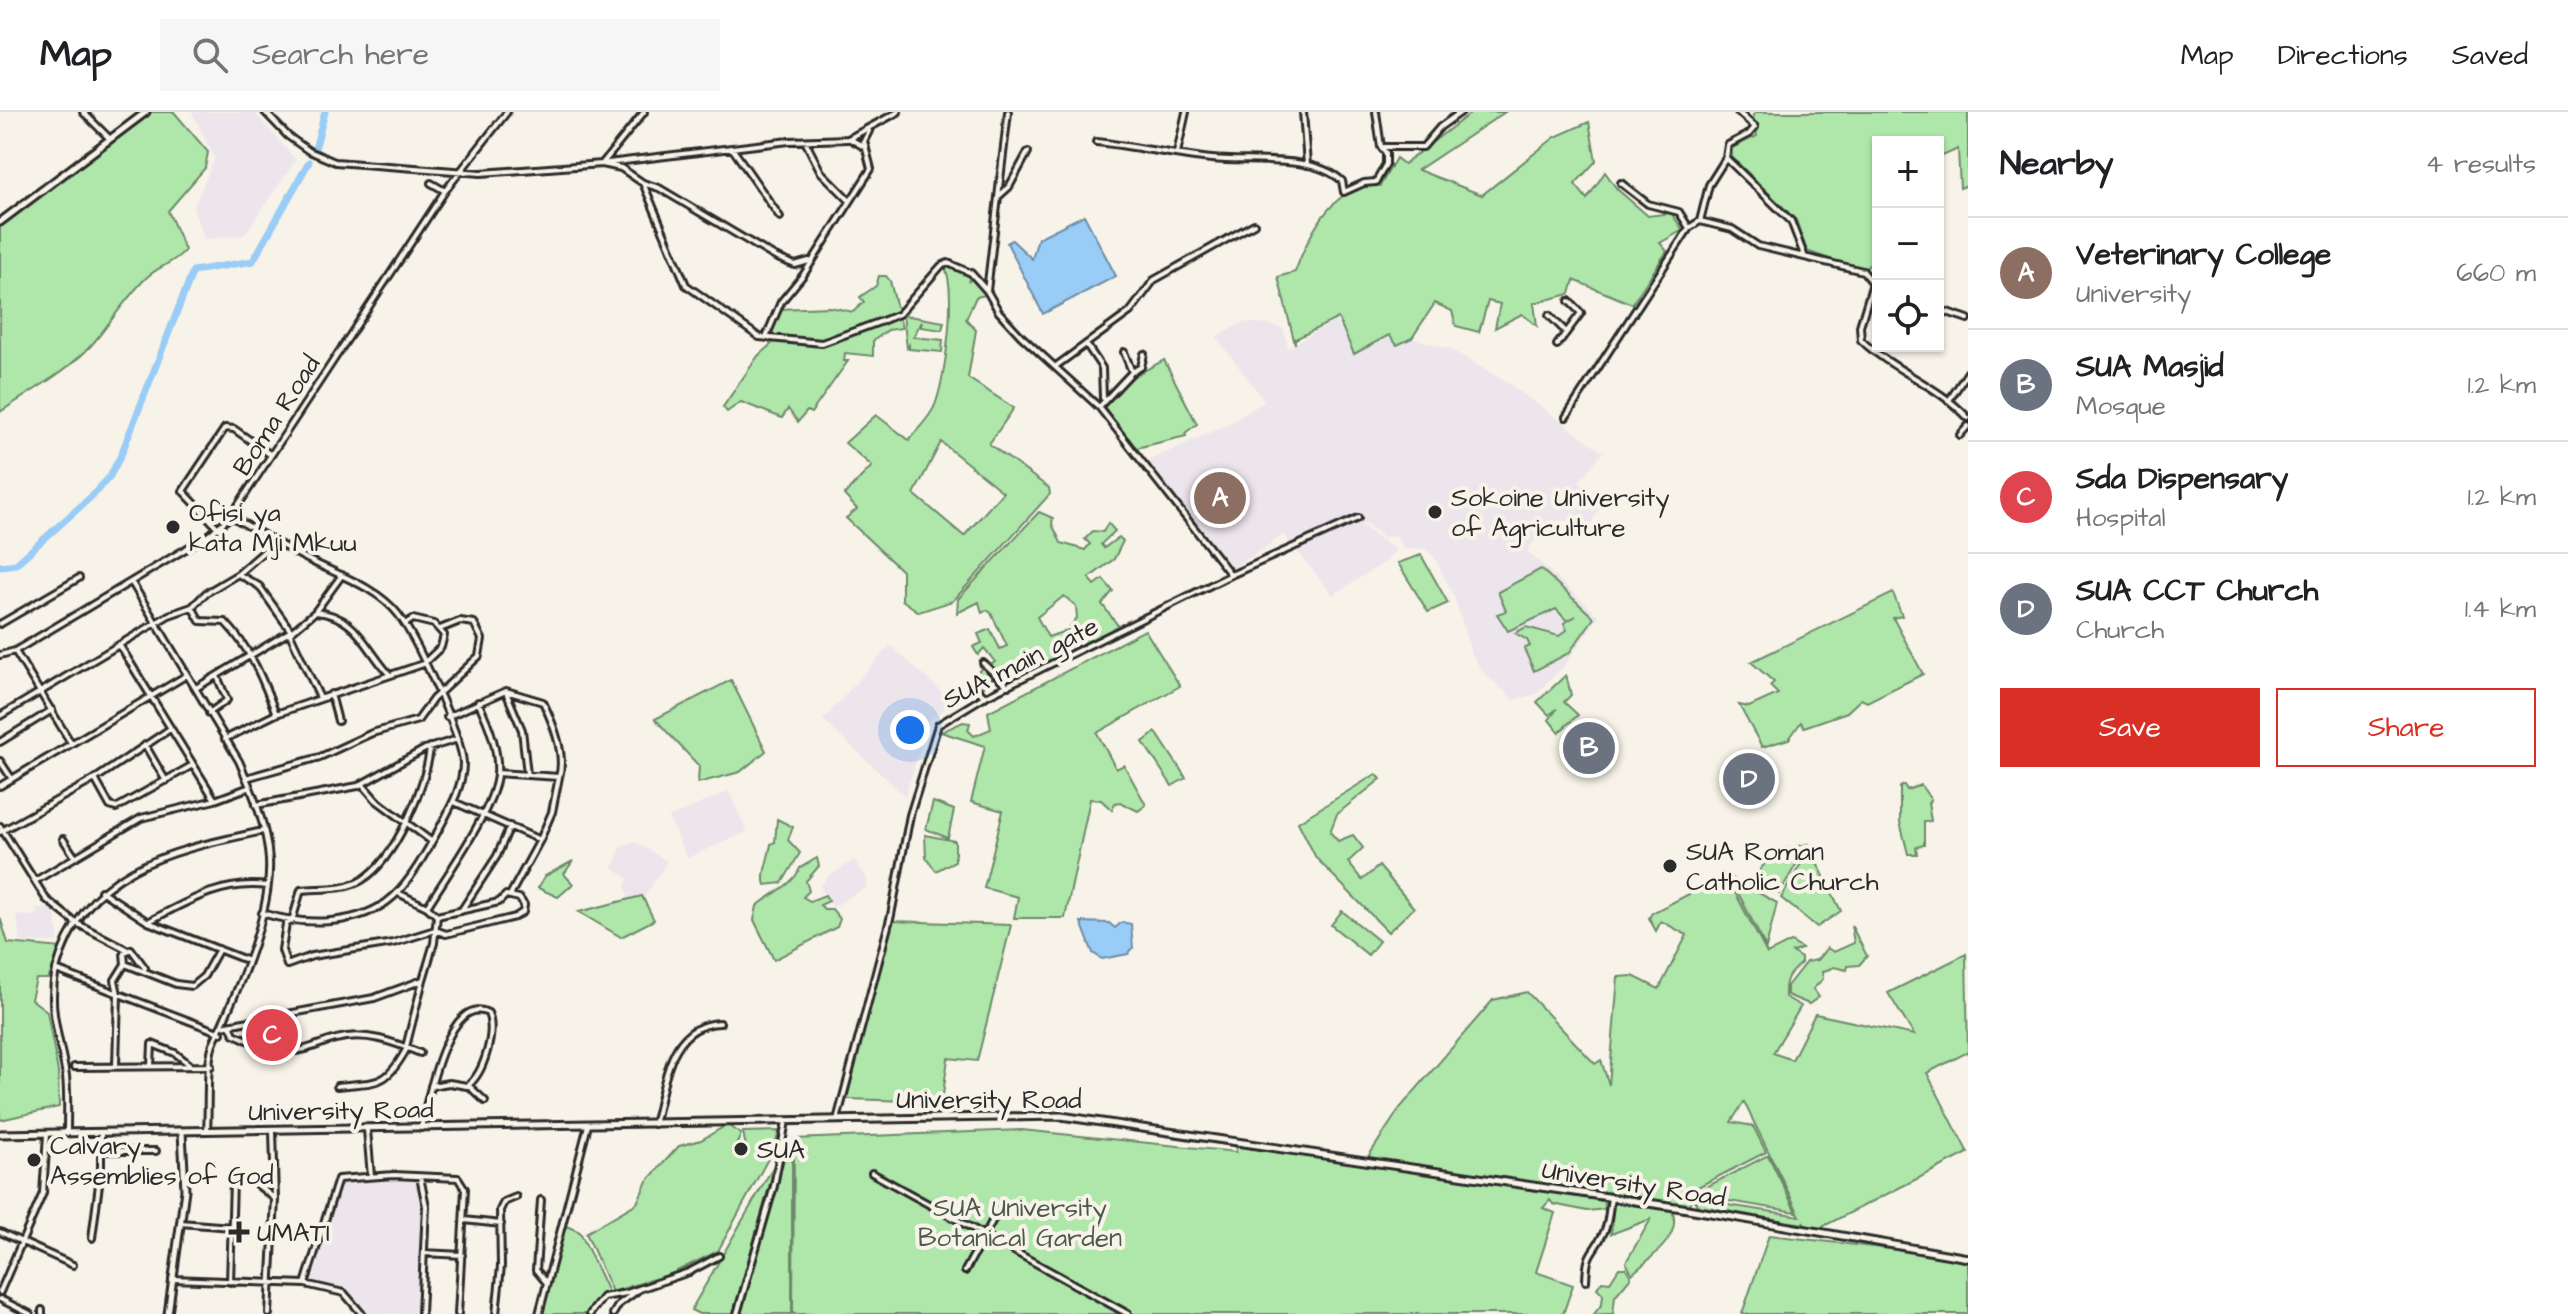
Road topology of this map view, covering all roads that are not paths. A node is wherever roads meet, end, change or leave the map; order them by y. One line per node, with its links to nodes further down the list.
1 (83, 112): 15 (street)
2 (146, 112): 15 (main road)
3 (265, 112): 26 (street)
4 (507, 112): 26 (street, Boma Road)
5 (644, 112): 24 (street)
6 (898, 112): 13 (street)
7 (1008, 112): 31 (street)
8 (1186, 112): 22 (street)
9 (1303, 112): 25 (street)
10 (1376, 112): 18 (street)
11 (1461, 112): 18 (street)
12 (1738, 112): 23 (street)
13 (871, 129): 14 (street); 20 (street)
14 (848, 139): 16 (street); 20 (street)
15 (112, 140): 35 (main road)
16 (805, 141): 19 (street); 32 (street)
17 (1096, 142): 22 (street)
18 (1381, 147): 25 (street)
19 (732, 148): 24 (street); 33 (street)
20 (866, 148): 32 (street)
21 (1028, 152): 31 (street)
22 (1177, 153): 25 (street)
23 (1726, 158): 34 (street); 38 (street)
24 (602, 164): 26 (street); 28 (street)
25 (1307, 165)
26 (462, 171): 30 (street, Boma Road)
27 (431, 183): 30 (street)
28 (643, 183): 39 (street); 48 (street)
29 (1621, 183): 37 (street)
30 (445, 191): 65 (street, Boma Road)
31 (999, 196): 41 (street)
32 (850, 201): 39 (street)
33 (780, 217)
34 (1700, 221): 37 (street); 38 (street)
35 (0, 222)
36 (1254, 224): 49 (street)
37 (1689, 228): 61 (street)
38 (1804, 255): 40 (street)
39 (809, 261): 48 (street)
40 (1872, 281)
41 (987, 291): 48 (street); 55 (street)
42 (1872, 295): 51 (street)
43 (1569, 301): 47 (street)
44 (1944, 311): 46 (street)
45 (1549, 315): 47 (street)
46 (1968, 319)
47 (1566, 332): 50 (street)
48 (766, 337)
49 (1086, 344): 55 (street); 59 (street)
50 (1557, 345)
51 (1872, 349)
52 (1124, 352): 56 (street)
53 (1876, 352): 58 (street)
54 (1144, 354): 56 (street)
55 (1056, 366): 60 (street)
56 (1132, 372): 59 (street)
57 (1968, 372): 58 (street)
58 (1950, 399): 62 (street)
59 (1104, 400): 60 (street)
60 (1099, 407): 73 (street)
61 (1566, 417)
62 (1968, 418)
63 (1968, 426): 64 (street)
64 (1960, 435)
65 (271, 455): 66 (street, Boma Road); 68 (street)
66 (231, 516): 68 (street, Boma Road); 69 (street)
67 (1358, 518): 73 (street, SUA main gate)
68 (219, 529): 76 (street, Boma Road)
69 (275, 542): 70 (street); 72 (street)
70 (248, 566): 71 (street); 75 (street)
71 (238, 574): 75 (street); 77 (street)
72 (342, 575): 78 (street); 81 (street)
73 (1231, 575): 94 (street, SUA main gate)
74 (79, 578): 80 (street)
75 (250, 578): 83 (street)
76 (132, 583): 79 (street); 86 (street, Boma Road)
77 (192, 607): 79 (street); 88 (street)
78 (315, 612): 83 (street); 91 (street)
79 (157, 623): 85 (street); 92 (street)
80 (0, 624)
81 (405, 625): 82 (street); 90 (street)
82 (440, 629): 90 (street); 100 (street)
83 (290, 632): 88 (street); 103 (street)
84 (0, 645): 87 (street)
85 (120, 646): 98 (street); 101 (street)
86 (15, 651): 87 (street, Boma Road); 98 (street)
87 (2, 654)
88 (252, 656): 93 (street); 107 (street)
89 (983, 663): 94 (street)
90 (423, 664): 91 (street); 100 (street)
91 (390, 674): 99 (street)
92 (188, 675): 95 (street); 101 (street)
93 (217, 676): 95 (street); 106 (street)
94 (1008, 686): 102 (street, SUA main gate)
95 (196, 688): 106 (street)
96 (963, 688): 102 (street)
97 (506, 691): 104 (street); 121 (street); 122 (street)
98 (40, 692): 105 (street); 108 (street)
99 (331, 694): 103 (street); 110 (street)
100 (438, 695): 109 (street); 123 (street)
101 (149, 697): 111 (street); 115 (street)
102 (985, 697): 177 (street, SUA main gate)
103 (320, 698): 107 (street)
104 (478, 702): 109 (street); 120 (street)
105 (52, 710): 114 (street); 115 (street)
106 (209, 713): 112 (street)
107 (276, 714): 112 (street)
108 (0, 716)
109 (447, 717): 113 (street)
110 (338, 721)
111 (170, 729): 116 (street); 119 (street)
112 (225, 739): 123 (street)
113 (458, 739): 117 (street); 131 (street)
114 (0, 742)
115 (71, 743): 124 (street)
116 (145, 744): 125 (street); 126 (street)
117 (430, 747): 127 (street); 134 (street)
118 (0, 761): 124 (street)
119 (191, 766): 126 (street); 130 (street)
120 (497, 773): 121 (street); 133 (street)
121 (527, 774): 122 (street)
122 (559, 777): 139 (street)
123 (246, 778): 129 (street)
124 (12, 779): 128 (street)
125 (95, 779): 126 (street); 136 (street)
126 (166, 781)
127 (363, 785): 132 (street); 134 (street)
128 (0, 786)
129 (250, 787): 130 (street); 132 (street)
130 (215, 800): 141 (street)
131 (454, 802): 133 (street); 140 (street)
132 (256, 805): 137 (street)
133 (482, 812): 135 (street); 147 (street)
134 (405, 819): 140 (street); 151 (street)
135 (510, 826): 139 (street); 148 (street)
136 (1, 830): 142 (street)
137 (263, 831): 143 (street); 144 (street)
138 (63, 839): 141 (street)
139 (540, 840): 146 (street)
140 (432, 841): 145 (street)
141 (75, 857): 142 (street)
142 (35, 881): 153 (street)
143 (267, 886): 149 (street); 152 (street)
144 (101, 891): 152 (street); 153 (street)
145 (398, 893): 147 (street); 151 (street)
146 (510, 896): 148 (street); 154 (street)
147 (427, 907): 150 (street)
148 (461, 911): 150 (street)
149 (262, 913): 151 (street); 157 (street)
150 (437, 916): 154 (street)
151 (292, 921): 154 (street)
152 (148, 922): 156 (street)
153 (76, 923): 155 (street); 159 (street)
154 (435, 930): 161 (street)
155 (126, 949): 158 (street); 160 (street)
156 (219, 949): 157 (street); 160 (street)
157 (246, 960): 165 (street)
158 (125, 964): 160 (street); 162 (street)
159 (56, 970): 162 (street); 185 (street)
160 (146, 970)
161 (423, 980): 164 (street); 166 (street)
162 (118, 994): 165 (street); 168 (street)
163 (720, 1023): 179 (street)
164 (230, 1025): 165 (street); 166 (street)
165 (221, 1030): 171 (street)
166 (406, 1047): 167 (street); 174 (street)
167 (420, 1053)
168 (116, 1066): 169 (street); 172 (street)
169 (151, 1066): 170 (street); 170 (street)
170 (191, 1066): 171 (street)
171 (211, 1066): 186 (street)
172 (74, 1067)
173 (469, 1085): 175 (street); 175 (street); 176 (street)
174 (337, 1086)
175 (431, 1086): 181 (street)
176 (485, 1101)
177 (837, 1120): 178 (main road, University Road); 196 (main road, University Road)
178 (786, 1121): 179 (main road, University Road); 233 (street)
179 (654, 1124): 180 (main road, University Road)
180 (588, 1125): 181 (main road, University Road); 217 (street)
181 (421, 1128): 182 (main road, University Road)
182 (367, 1130): 183 (main road, University Road); 193 (street)
183 (273, 1131): 186 (main road, University Road); 197 (street)
184 (182, 1132): 186 (main road, University Road); 189 (main road, University Road); 201 (main road)
185 (67, 1133): 188 (main road, University Road); 189 (main road, University Road)
186 (207, 1133)
187 (0, 1134): 188 (main road, University Road)
188 (47, 1135): 207 (street)
189 (101, 1135): 190 (street)
190 (102, 1151): 191 (street); 206 (street)
191 (156, 1151)
192 (872, 1173): 205 (street)
193 (371, 1176): 194 (street); 219 (street)
194 (420, 1177): 200 (street); 208 (street)
195 (516, 1197): 202 (street)
196 (1611, 1198): 211 (main road, University Road); 215 (street)
197 (275, 1199): 203 (street); 218 (street)
198 (541, 1200): 217 (street)
199 (1001, 1205): 205 (street)
200 (464, 1220): 202 (street); 209 (street)
201 (180, 1223): 203 (street); 214 (main road)
202 (501, 1224): 229 (street)
203 (232, 1227): 216 (street)
204 (0, 1232): 207 (street)
205 (987, 1235): 213 (street); 234 (street)
206 (92, 1238)
207 (23, 1242): 212 (street); 221 (street)
208 (424, 1253): 209 (street); 227 (street)
209 (462, 1255): 228 (street)
210 (719, 1256): 220 (street)
211 (1968, 1258)
212 (73, 1265)
213 (965, 1271)
214 (172, 1279): 216 (street); 224 (main road)
215 (1586, 1281)
216 (230, 1282): 218 (street)
217 (546, 1282): 230 (street)
218 (270, 1283): 219 (street); 225 (street)
219 (305, 1284): 226 (street)
220 (639, 1289): 231 (street); 232 (street)
221 (0, 1292)
222 (0, 1299): 223 (street)
223 (30, 1314)
224 (168, 1314)
225 (269, 1314)
226 (362, 1314)
227 (421, 1314)
228 (458, 1314)
229 (496, 1314)
230 (539, 1314)
231 (590, 1314)
232 (613, 1314)
233 (737, 1314)
234 (1128, 1314)

